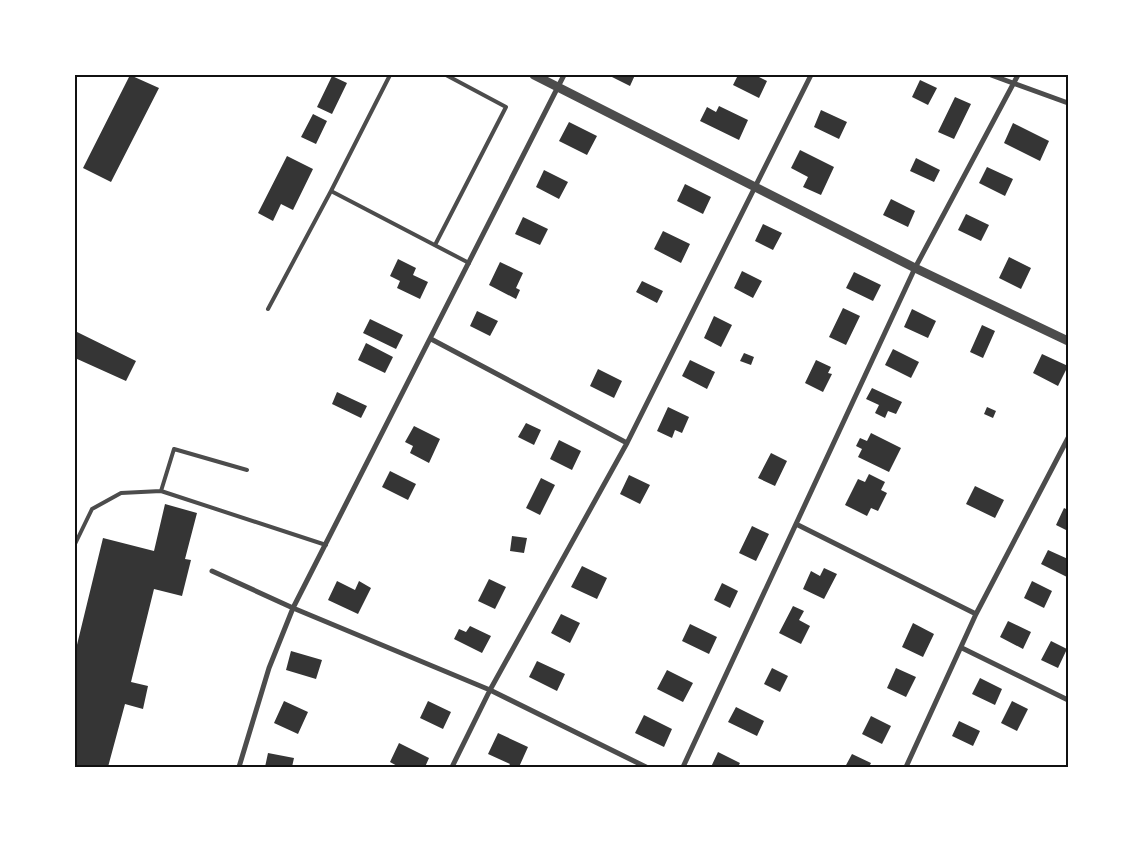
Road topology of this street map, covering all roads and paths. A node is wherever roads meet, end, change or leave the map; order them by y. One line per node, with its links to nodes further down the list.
1 (390, 75): 12 (lane)
2 (446, 75): 13 (lane)
3 (534, 75): 9 (street)
4 (564, 75): 9 (street)
5 (811, 75): 11 (street)
6 (991, 75): 8 (street)
7 (1018, 75): 8 (street)
8 (1013, 84): 10 (street); 15 (street)
9 (558, 87): 11 (street); 14 (street)
10 (1068, 103)
11 (755, 186): 15 (street); 20 (street)
12 (331, 191): 13 (lane); 16 (lane)
13 (435, 245): 14 (lane)
14 (470, 263): 17 (street)
15 (915, 268): 18 (street); 23 (street)
16 (268, 309)
17 (431, 339): 20 (street); 25 (street)
18 (1068, 341)
19 (1068, 438): 28 (street)
20 (627, 443): 30 (street)
21 (247, 470): 22 (lane)
22 (161, 490): 24 (lane); 25 (lane)
23 (796, 524): 28 (street); 35 (street)
24 (75, 544)
25 (326, 545): 27 (street)
26 (212, 570): 27 (street)
27 (293, 608): 30 (street); 32 (street)
28 (976, 614): 29 (street)
29 (962, 648): 31 (street); 36 (street)
30 (490, 690): 33 (street); 34 (street)
31 (1068, 700)
32 (239, 767)
33 (452, 767)
34 (646, 767)
35 (683, 767)
36 (906, 767)

